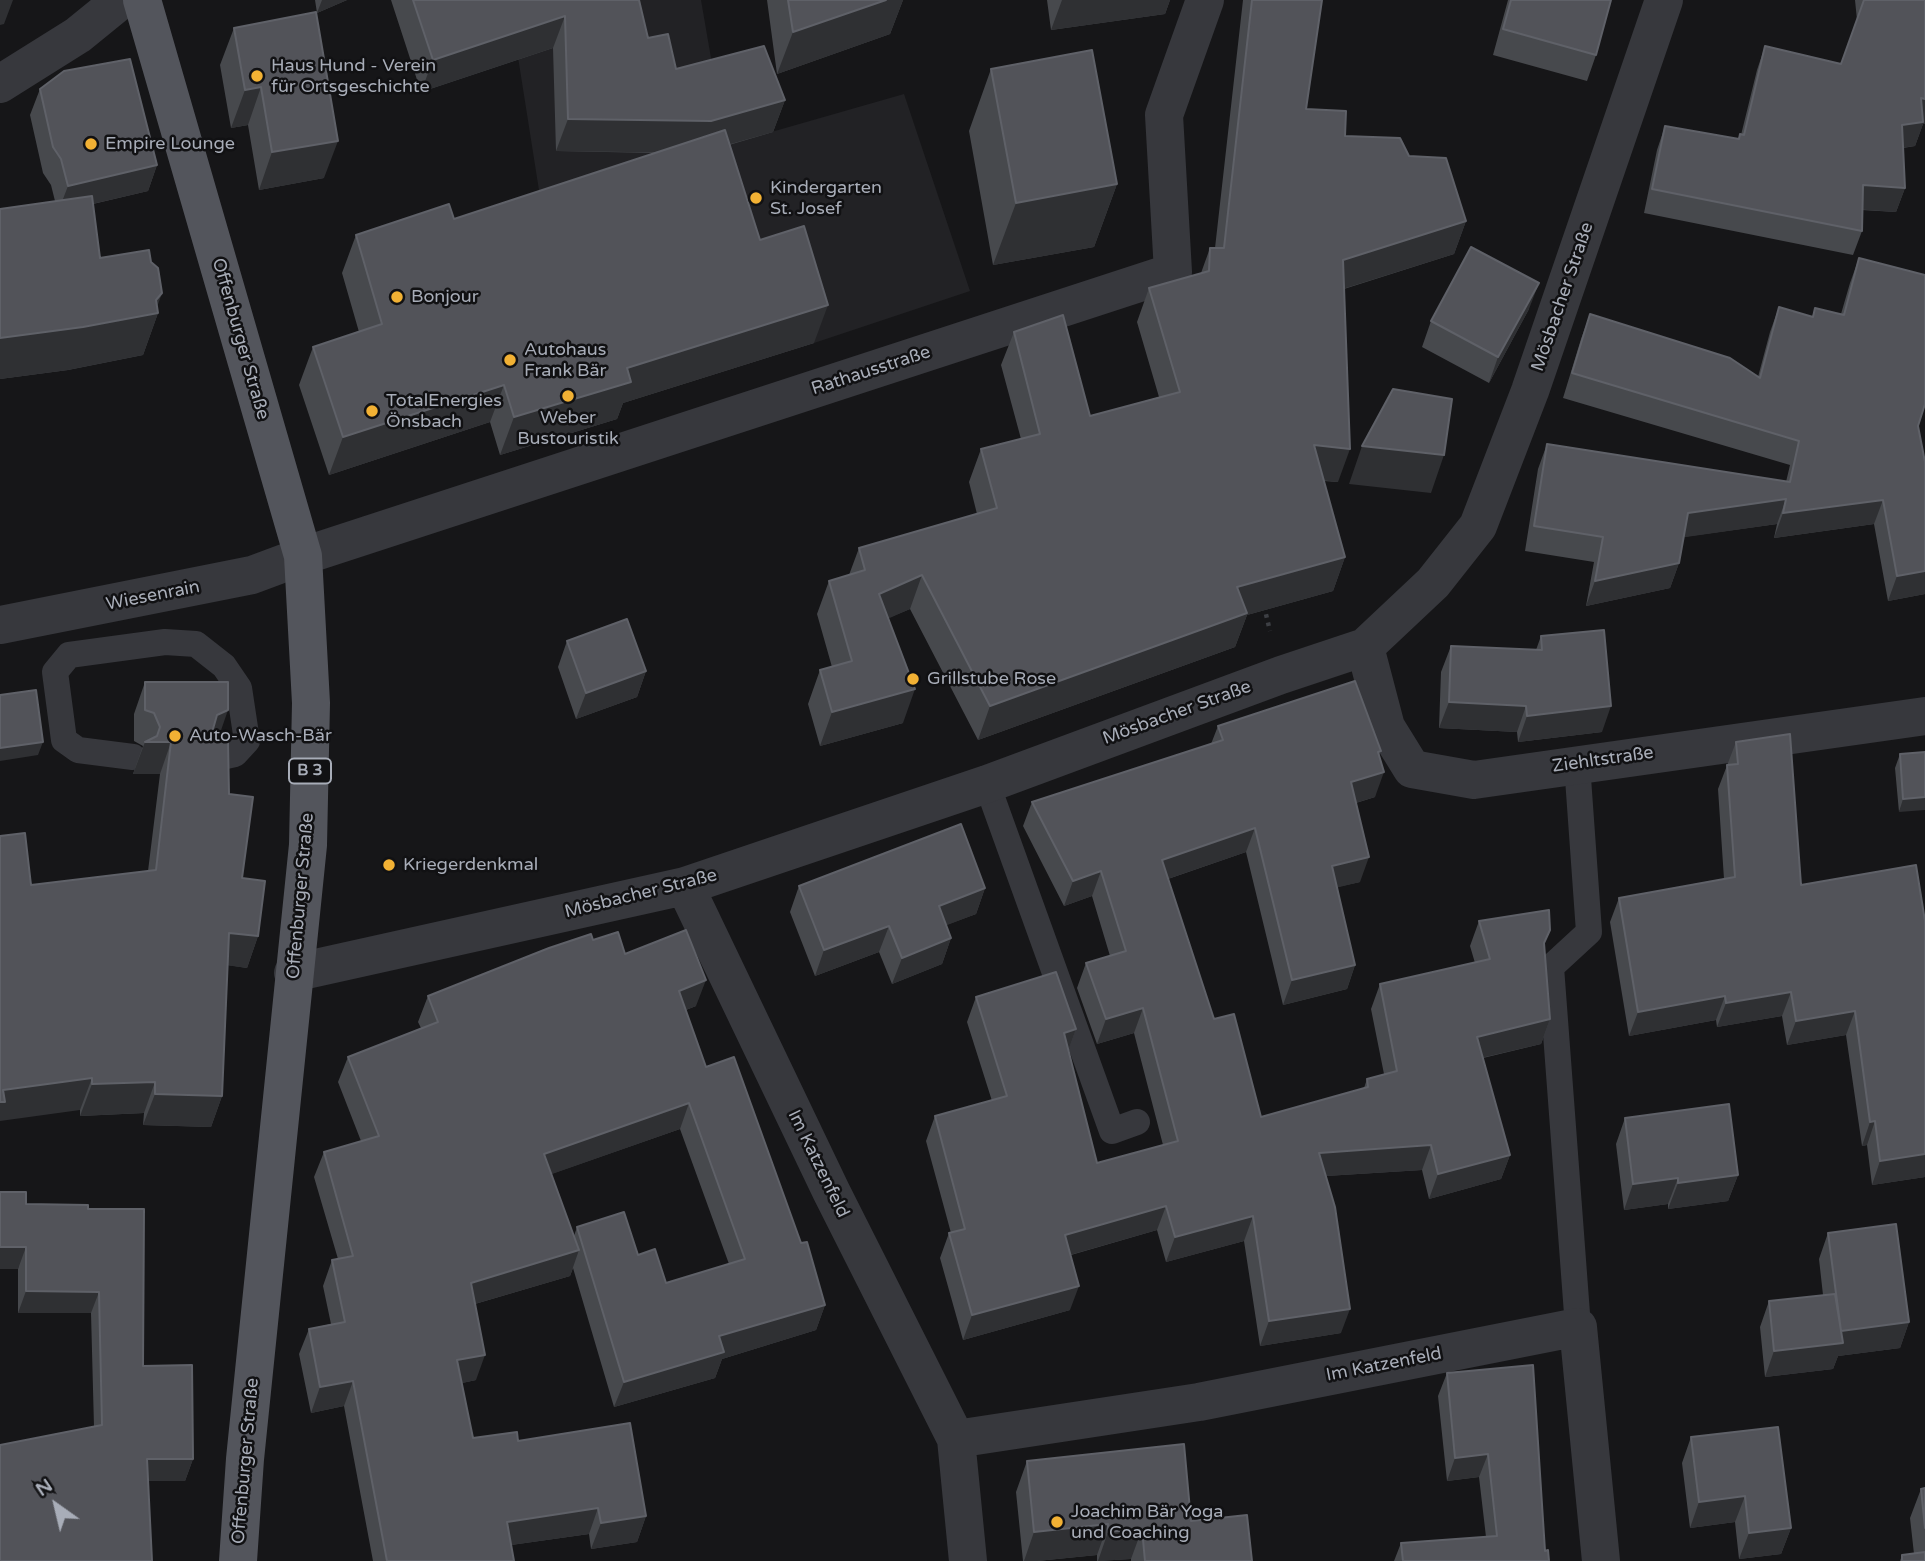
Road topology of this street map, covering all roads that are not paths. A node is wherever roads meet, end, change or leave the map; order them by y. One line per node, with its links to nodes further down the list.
1 (121, 0): 5 (street)
2 (142, 0): 6 (main road, Offenburger Straße / B 3)
3 (1206, 0): 6 (street, Rathausstraße)
4 (1664, 0): 8 (street, Mösbacher Straße)
5 (0, 84)
6 (303, 556): 7 (street, Wiesenrain); 15 (main road, Offenburger Straße / B 3)
7 (0, 625)
8 (1365, 647): 12 (street, Ziehltstraße); 13 (street, Mösbacher Straße)
9 (1925, 716): 12 (street, Ziehltstraße)
10 (133, 757): 11 (lane)
11 (217, 758)
12 (1577, 764): 17 (lane)
13 (987, 784): 14 (street, Mösbacher Straße); 16 (lane)
14 (685, 886): 15 (street, Mösbacher Straße); 18 (street, Im Katzenfeld)
15 (293, 973): 19 (main road, Offenburger Straße / B 3)
16 (1137, 1122)
17 (1578, 1327): 18 (street, Im Katzenfeld); 21 (street)
18 (956, 1440): 20 (street, Im Katzenfeld)
19 (238, 1561)
20 (968, 1561)
21 (1601, 1561)

